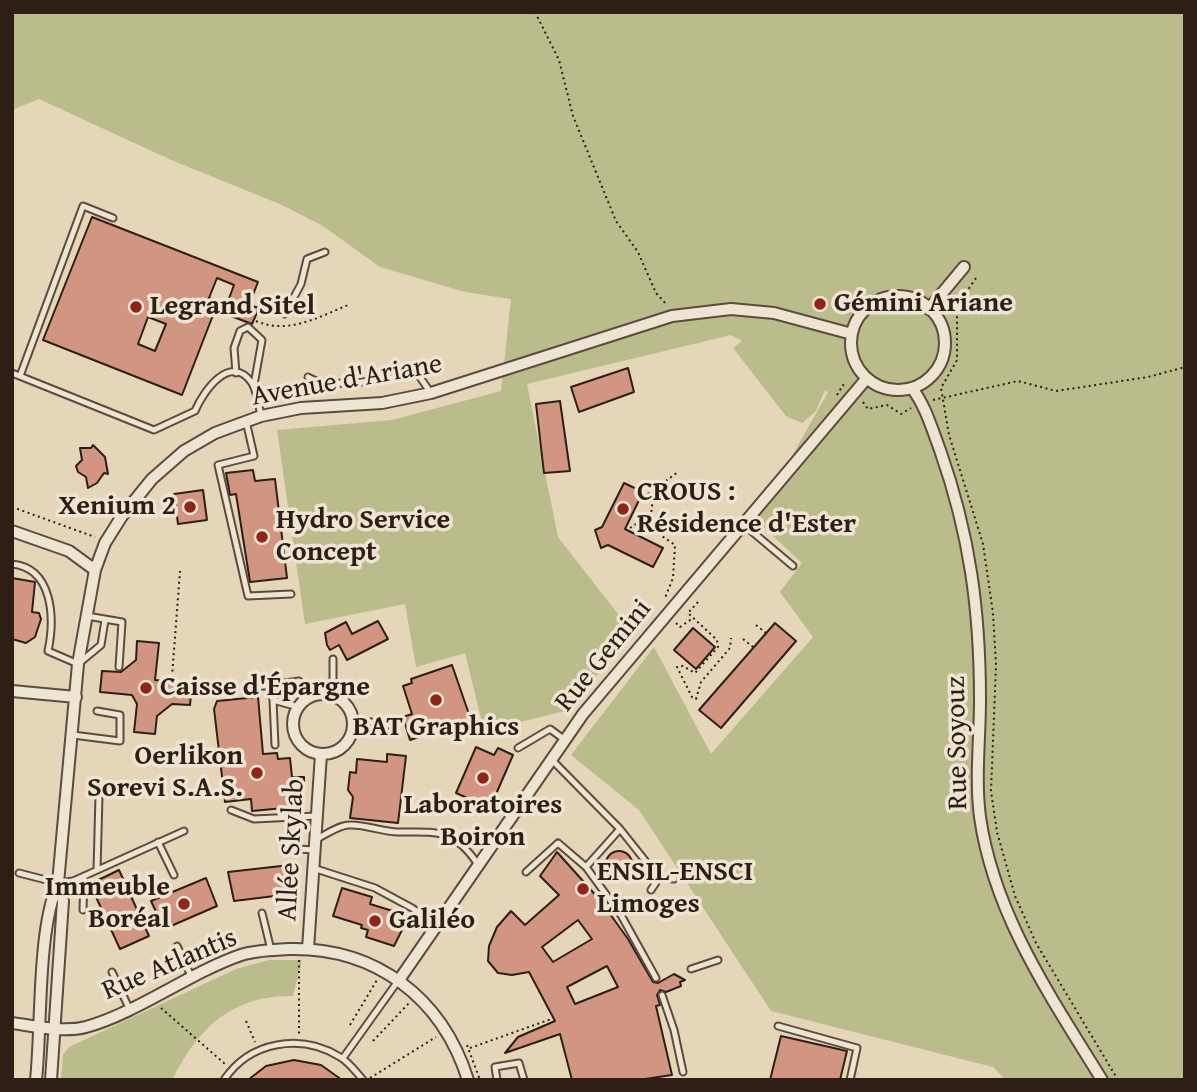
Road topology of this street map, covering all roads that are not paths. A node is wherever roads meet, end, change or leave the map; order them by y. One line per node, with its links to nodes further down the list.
1 (113, 218): 9 (lane)
2 (325, 253): 5 (lane)
3 (964, 267): 4 (street)
4 (929, 309): 6 (street); 13 (street)
5 (285, 314)
6 (852, 334): 11 (street); 14 (street, Avenue d'Ariane)
7 (12, 373): 9 (lane)
8 (236, 373): 9 (lane); 12 (lane); 12 (lane)
9 (20, 376)
10 (307, 377): 14 (lane)
11 (867, 378): 13 (street); 17 (street, Rue Gemini)
12 (254, 385): 15 (lane)
13 (912, 388): 93 (street, Rue Soyouz)
14 (431, 393): 15 (street, Avenue d'Ariane)
15 (261, 416): 16 (street, Avenue d'Ariane)
16 (246, 421): 21 (street, Avenue d'Ariane); 22 (lane)
17 (743, 524): 20 (lane); 40 (street, Rue Gemini)
18 (12, 531): 21 (street)
19 (12, 564): 26 (lane)
20 (793, 566)
21 (95, 570): 23 (street, Avenue d'Ariane)
22 (291, 594)
23 (84, 616): 24 (lane); 26 (street, Avenue d'Ariane)
24 (105, 620): 26 (lane); 27 (lane)
25 (333, 659): 32 (lane)
26 (78, 664): 33 (street, Avenue d'Ariane)
27 (119, 667)
28 (299, 681): 29 (lane)
29 (269, 686): 30 (lane); 34 (lane)
30 (249, 688)
31 (12, 691): 33 (street)
32 (333, 696): 35 (street); 37 (street)
33 (76, 697): 39 (street, Avenue d'Ariane)
34 (273, 701): 35 (lane); 41 (lane)
35 (298, 707): 43 (street, Allée Skylab)
36 (97, 711): 39 (lane)
37 (352, 719): 38 (lane); 43 (street, Allée Skylab)
38 (395, 726)
39 (73, 735): 63 (street, Avenue d'Ariane)
40 (565, 740): 42 (lane); 44 (street, Rue Gemini)
41 (275, 745)
42 (518, 748)
43 (321, 754): 47 (street, Allée Skylab)
44 (551, 759): 48 (lane); 53 (street, Rue Gemini)
45 (99, 796): 56 (lane)
46 (231, 810): 47 (lane)
47 (316, 816): 51 (street, Allée Skylab)
48 (620, 829): 54 (lane); 61 (lane)
49 (184, 831): 50 (lane)
50 (158, 842): 56 (lane); 59 (lane)
51 (314, 845): 52 (lane); 53 (lane); 55 (street, Allée Skylab)
52 (298, 849)
53 (477, 863): 67 (street, Rue Gemini)
54 (586, 867): 57 (lane); 75 (lane)
55 (313, 868): 67 (lane); 69 (street, Allée Skylab)
56 (97, 870): 60 (lane)
57 (526, 872)
58 (19, 873): 63 (lane)
59 (174, 875)
60 (84, 876): 63 (lane); 65 (lane)
61 (659, 878): 62 (lane); 64 (lane)
62 (674, 879)
63 (58, 883): 80 (street, Avenue d'Ariane); 82 (street, Avenue d'Ariane)
64 (651, 890)
65 (83, 910)
66 (262, 914): 70 (lane)
67 (435, 925): 76 (street, Rue Gemini)
68 (177, 946): 74 (lane)
69 (308, 949): 70 (street, Rue Atlantis); 76 (street, Rue Atlantis)
70 (271, 950): 74 (street, Rue Atlantis)
71 (718, 960): 72 (lane)
72 (691, 969)
73 (112, 972): 78 (lane)
74 (192, 978): 78 (street, Rue Atlantis)
75 (656, 978)
76 (399, 980): 83 (lane); 89 (street, Rue Atlantis)
77 (663, 995): 84 (lane)
78 (129, 1008): 82 (street, Rue Atlantis)
79 (12, 1023): 80 (street, Rue Atlantis)
80 (41, 1026): 82 (street, Rue Atlantis); 85 (street, Avenue d'Ariane)
81 (778, 1026): 92 (lane)
82 (55, 1028): 86 (street, Avenue d'Ariane)
83 (343, 1058): 87 (lane); 88 (lane)
84 (683, 1072)
85 (36, 1080)
86 (51, 1080)
87 (224, 1080)
88 (365, 1080)
89 (468, 1080)
90 (497, 1080): 91 (lane)
91 (524, 1080)
92 (850, 1080)
93 (1102, 1080)

